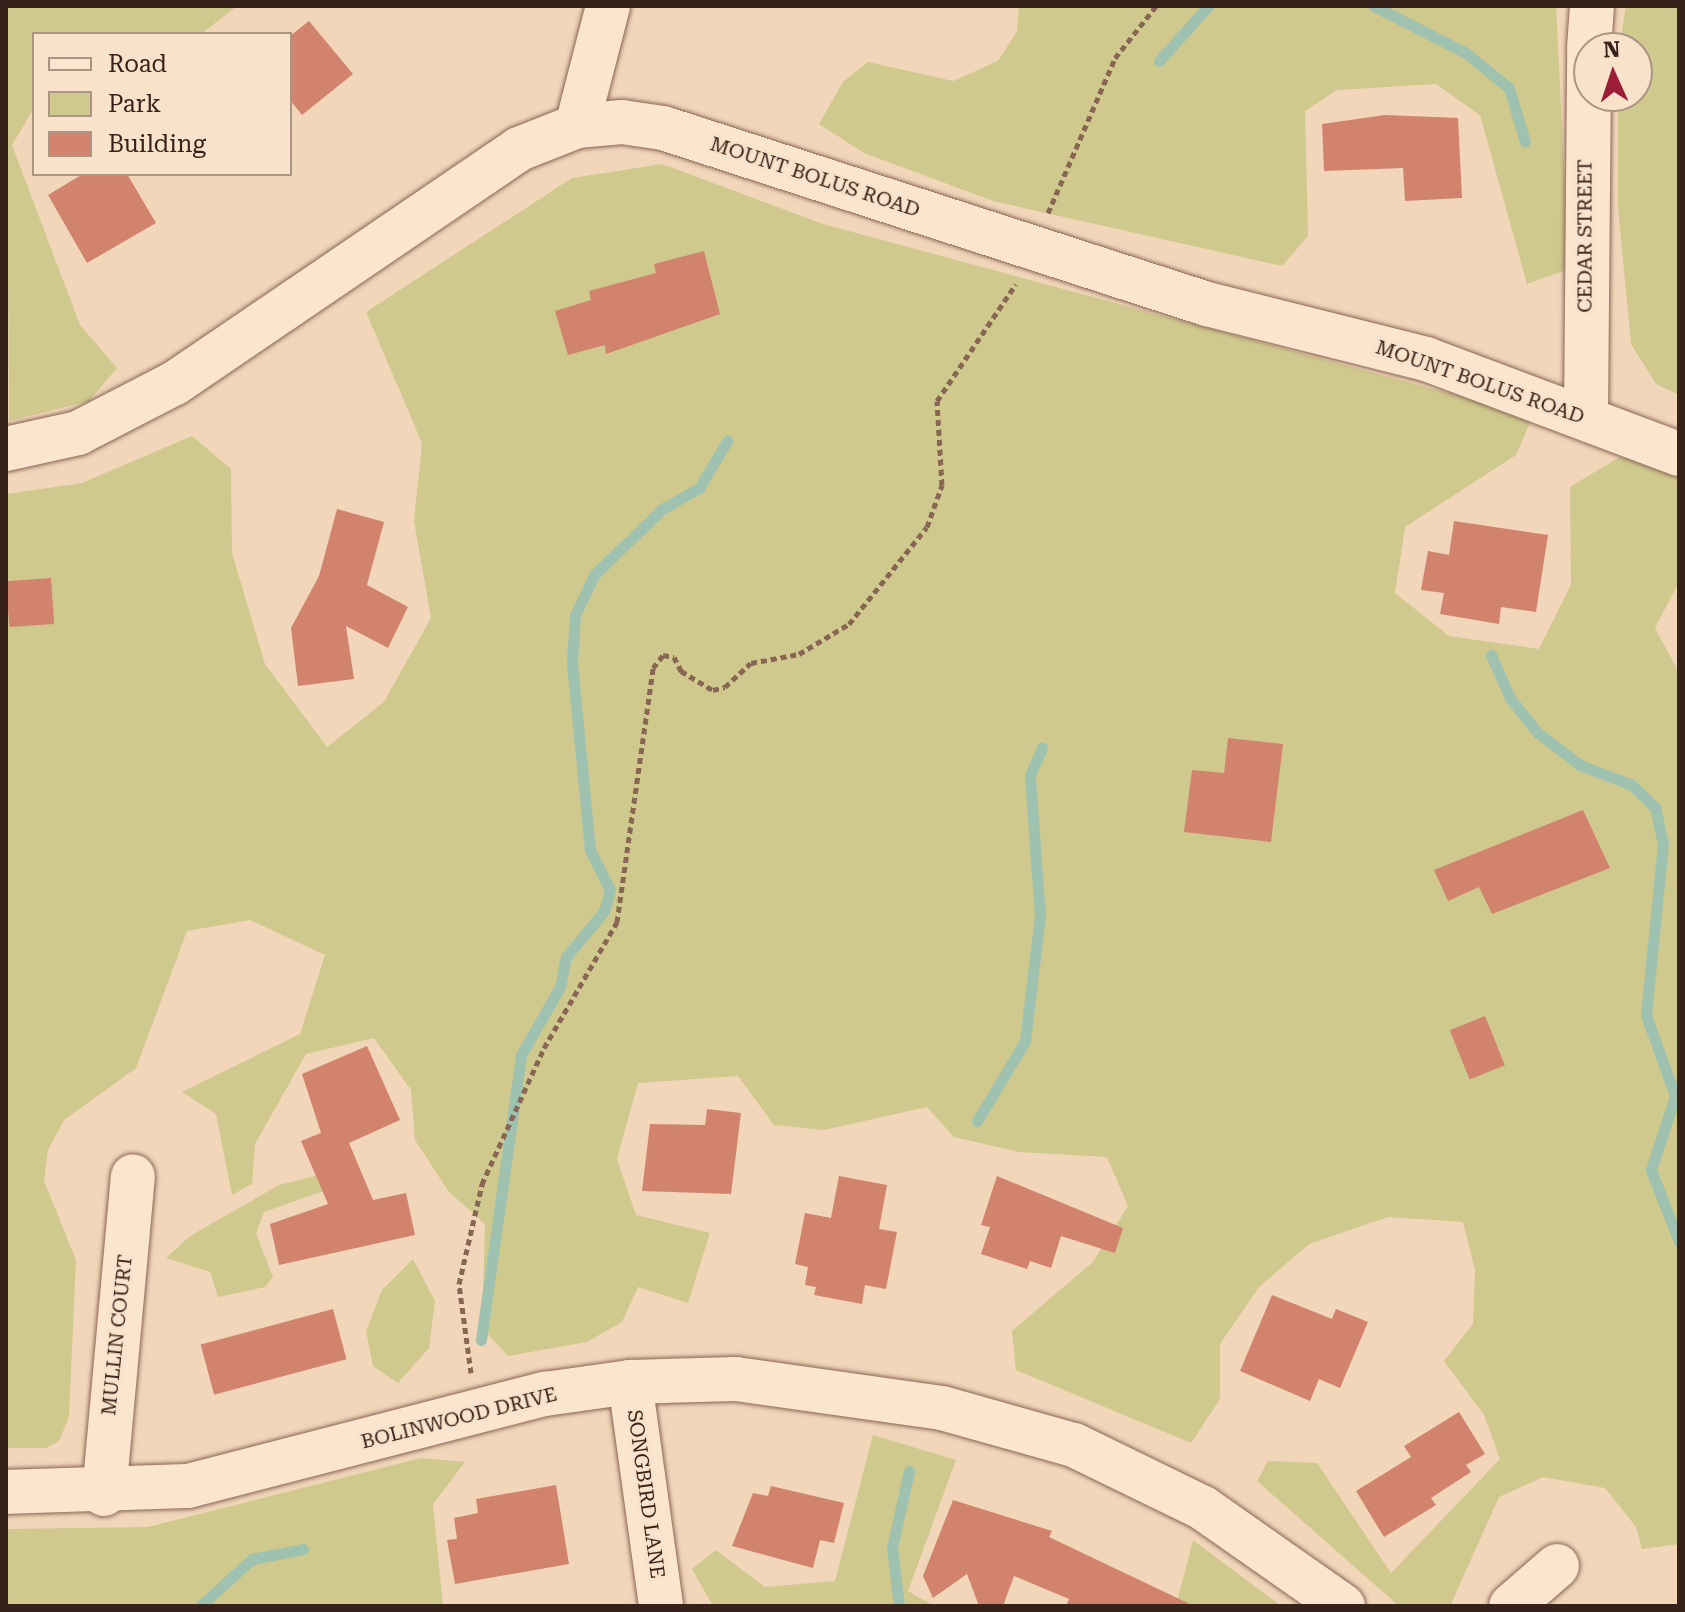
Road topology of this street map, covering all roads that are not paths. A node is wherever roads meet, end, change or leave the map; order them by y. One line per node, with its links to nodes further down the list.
1 (608, 6): 5 (street)
2 (1592, 6): 3 (street)
3 (1590, 32)
4 (1589, 112): 6 (street, CEDAR STREET)
5 (577, 126): 6 (street, MOUNT BOLUS ROAD); 7 (street, MOUNT BOLUS ROAD)
6 (1586, 417): 8 (street, MOUNT BOLUS ROAD)
7 (6, 449)
8 (1679, 454)
9 (133, 1176): 12 (street, MULLIN COURT)
10 (630, 1382): 12 (street, BOLINWOOD DRIVE); 14 (street, SONGBIRD LANE); 15 (street, BOLINWOOD DRIVE)
11 (6, 1492): 12 (street, BOLINWOOD DRIVE)
12 (104, 1494)
13 (1557, 1566): 16 (street)
14 (661, 1606)
15 (1343, 1606)
16 (1511, 1606)

